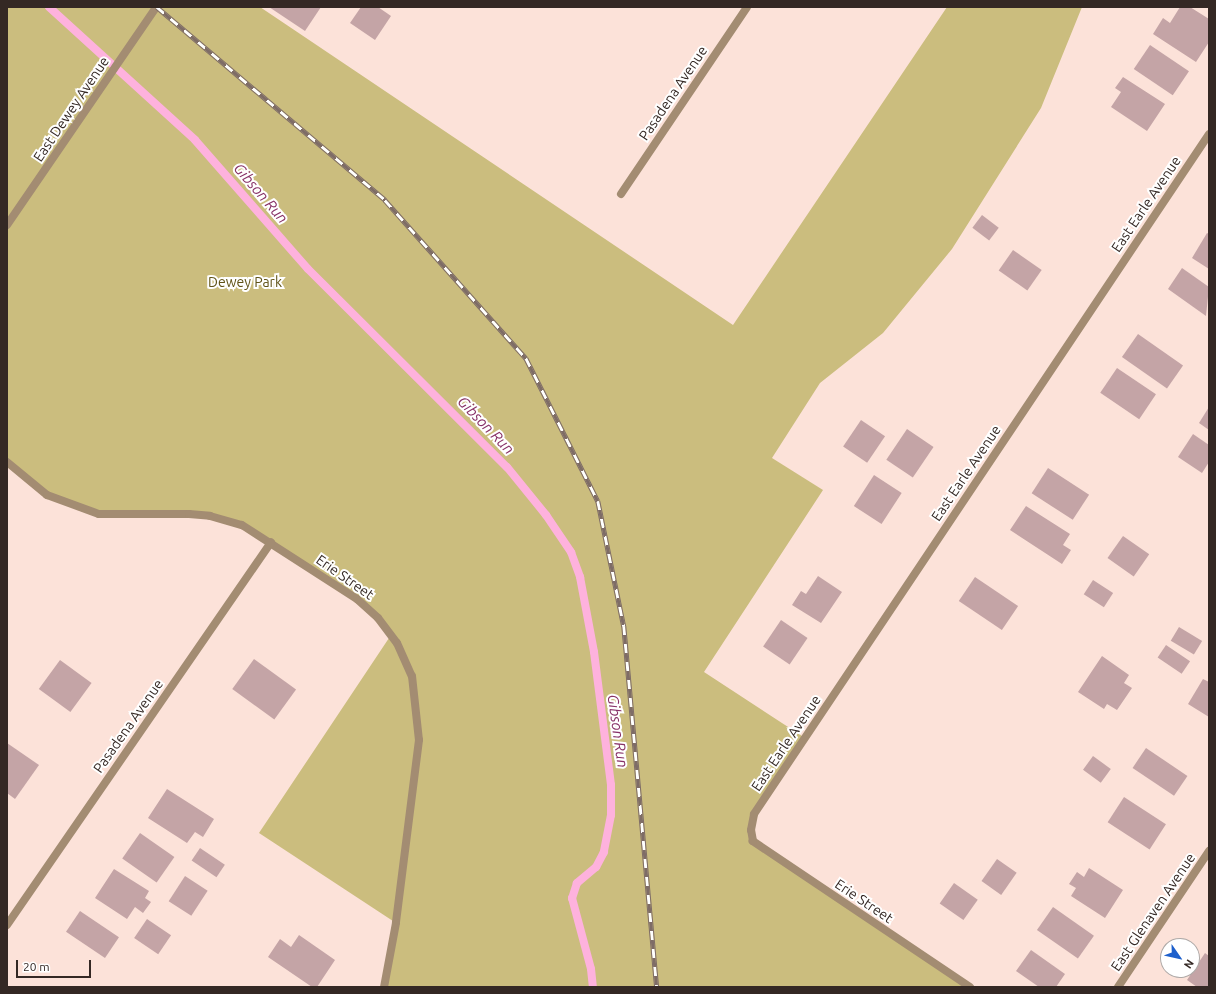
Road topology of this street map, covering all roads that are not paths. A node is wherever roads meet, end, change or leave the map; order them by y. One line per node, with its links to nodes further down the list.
1 (156, 7): 5 (street, East Dewey Avenue)
2 (747, 7): 4 (street, Pasadena Avenue)
3 (1209, 134): 8 (street, East Earle Avenue)
4 (621, 194)
5 (7, 226)
6 (7, 462): 7 (street, Erie Street)
7 (271, 542): 10 (street, Pasadena Avenue); 11 (street, Erie Street)
8 (751, 830): 12 (street, Erie Street)
9 (1209, 851): 13 (street, East Glenaven Avenue)
10 (7, 925)
11 (384, 987)
12 (970, 987)
13 (1118, 987)

